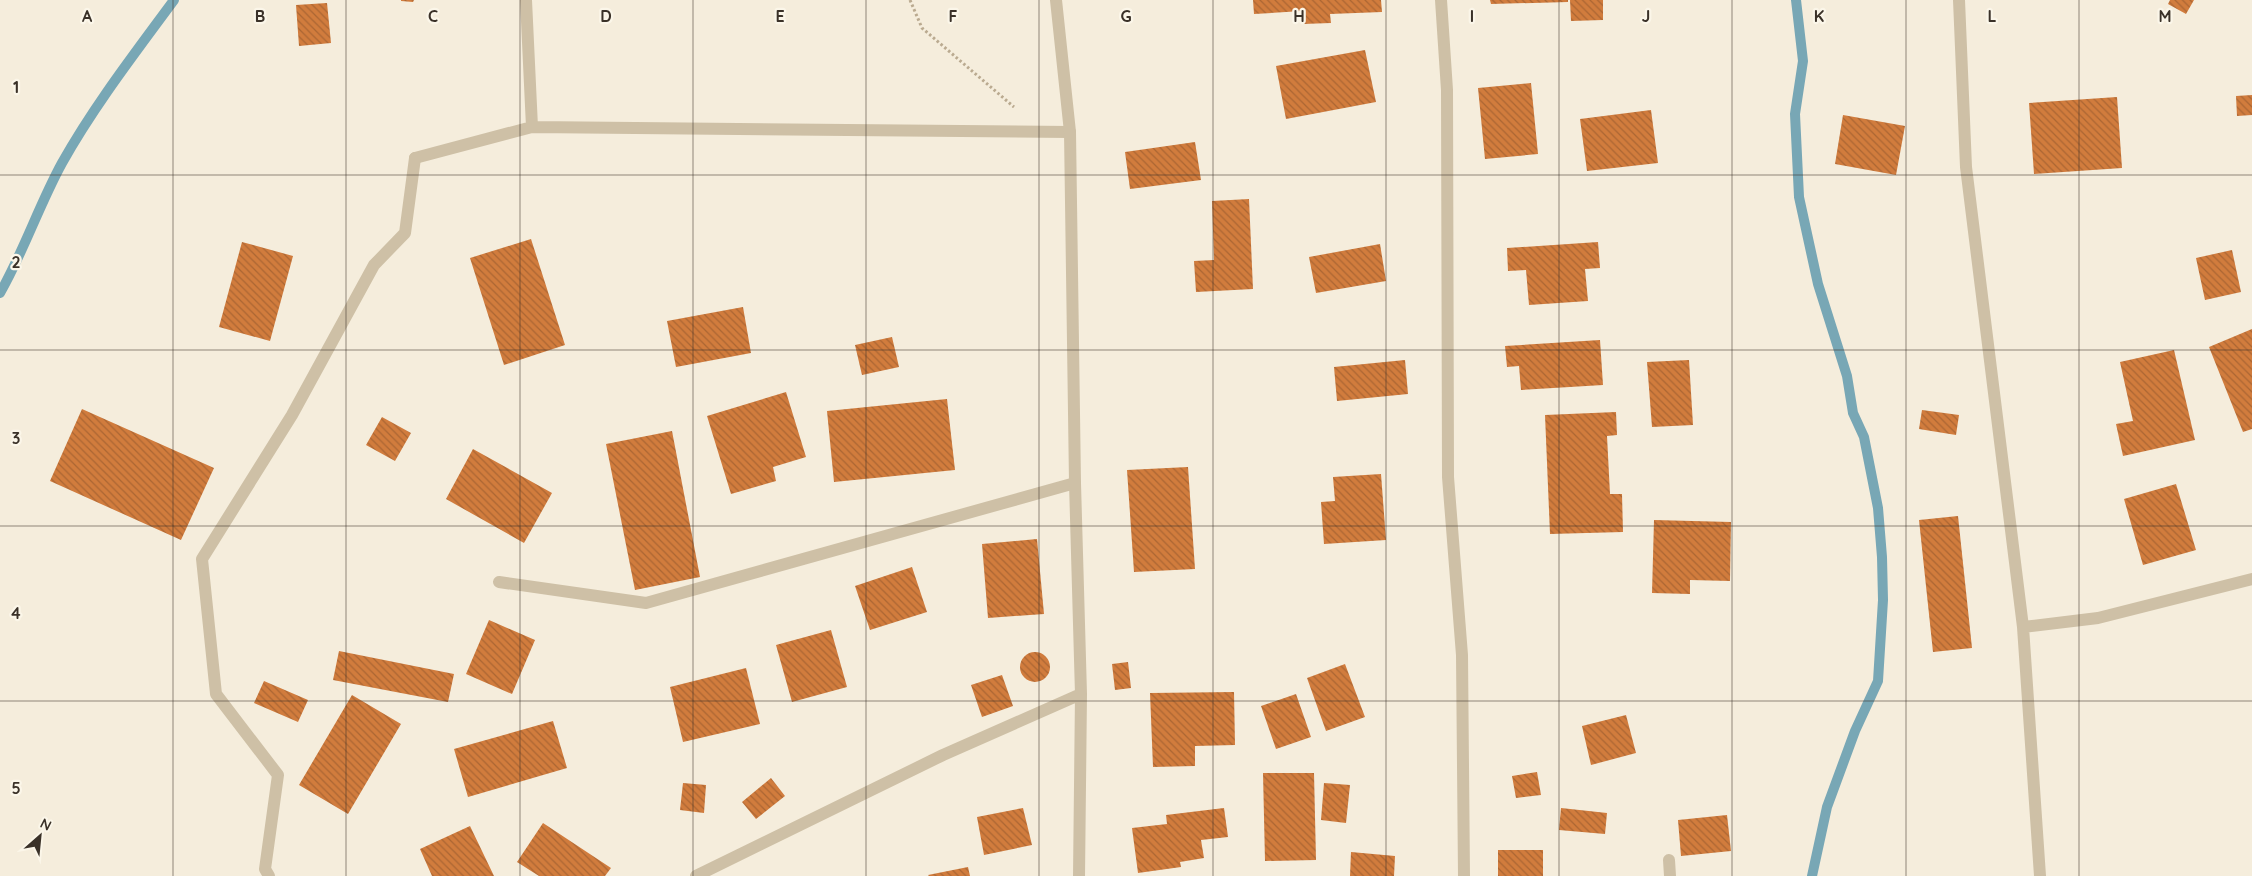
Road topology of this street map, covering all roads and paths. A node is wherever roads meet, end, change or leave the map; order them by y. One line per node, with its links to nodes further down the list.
1 (526, 0): 6 (street)
2 (910, 0): 7 (path)
3 (1056, 0): 8 (street)
4 (1441, 0): 18 (street)
5 (1959, 0): 12 (street)
6 (532, 126): 7 (street); 15 (street)
7 (1019, 132): 8 (street)
8 (1070, 132): 9 (street)
9 (1075, 483): 11 (street); 13 (street)
10 (2252, 579): 12 (street)
11 (499, 582)
12 (2023, 627): 20 (street)
13 (1081, 694): 16 (street); 17 (street)
14 (1669, 860): 19 (street)
15 (269, 876)
16 (696, 876)
17 (1079, 876)
18 (1464, 876)
19 (1670, 876)
20 (2040, 876)

